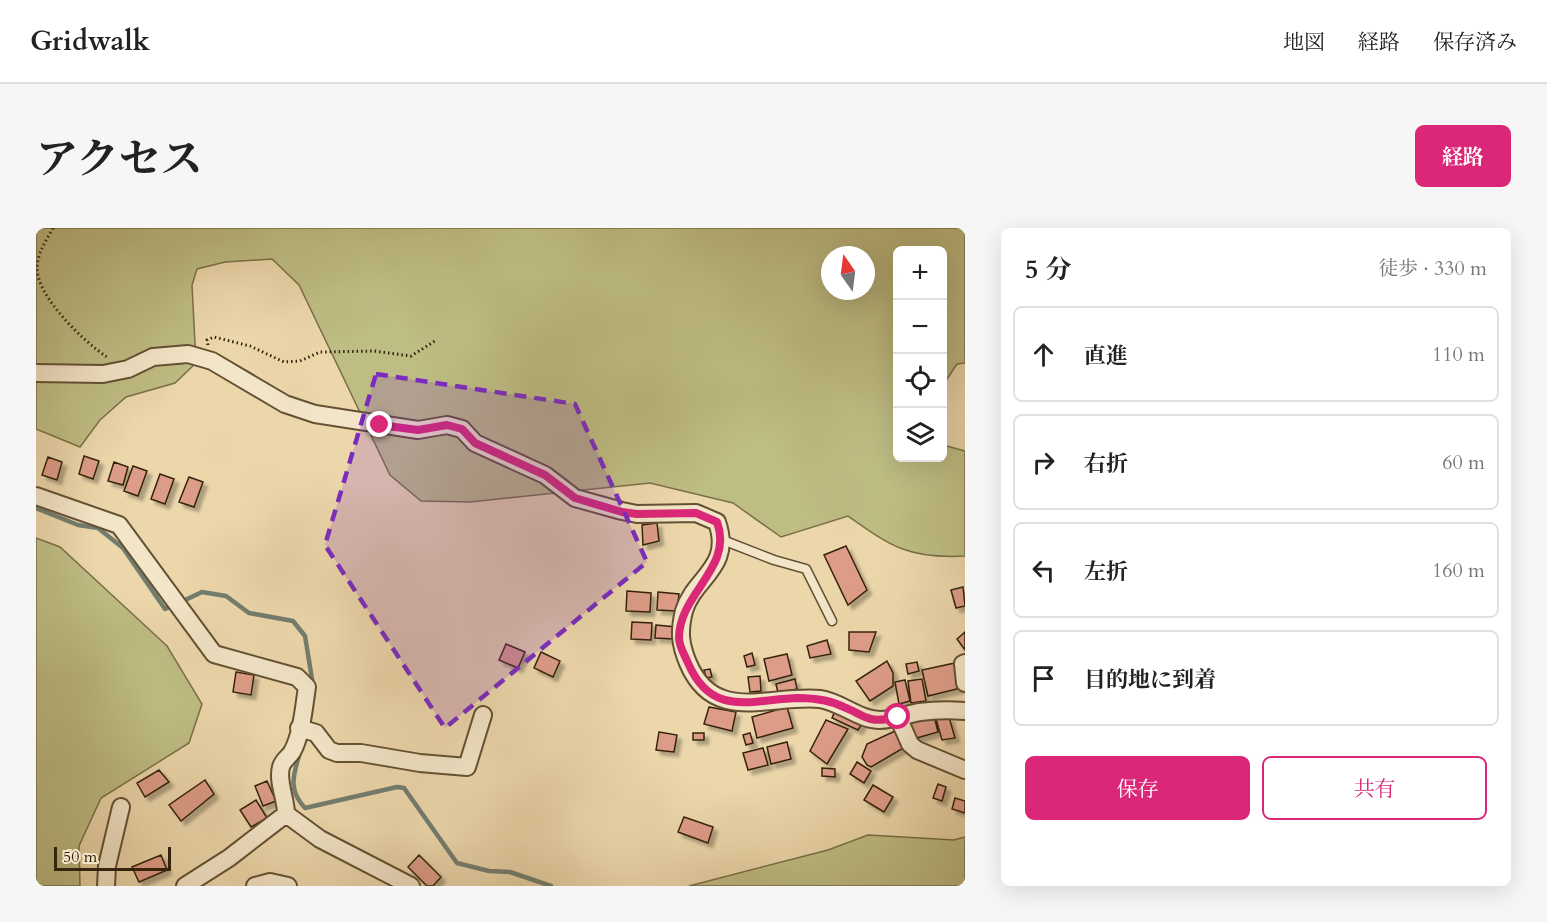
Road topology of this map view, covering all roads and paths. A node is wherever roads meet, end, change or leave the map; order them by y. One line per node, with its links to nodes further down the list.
1 (53, 228): 3 (path)
2 (435, 341): 4 (path)
3 (115, 357)
4 (224, 368): 5 (street); 7 (street)
5 (36, 373)
6 (36, 496): 14 (street)
7 (720, 538): 8 (lane); 13 (street)
8 (832, 621)
9 (965, 663): 10 (street)
10 (965, 683)
11 (965, 711): 13 (street)
12 (483, 715): 14 (street)
13 (898, 717): 15 (street)
14 (304, 730): 17 (street)
15 (965, 770)
16 (121, 807): 19 (street)
17 (286, 814): 20 (street); 22 (street)
18 (282, 885): 21 (street)
19 (106, 886)
20 (185, 886)
21 (255, 886)
22 (411, 886)

